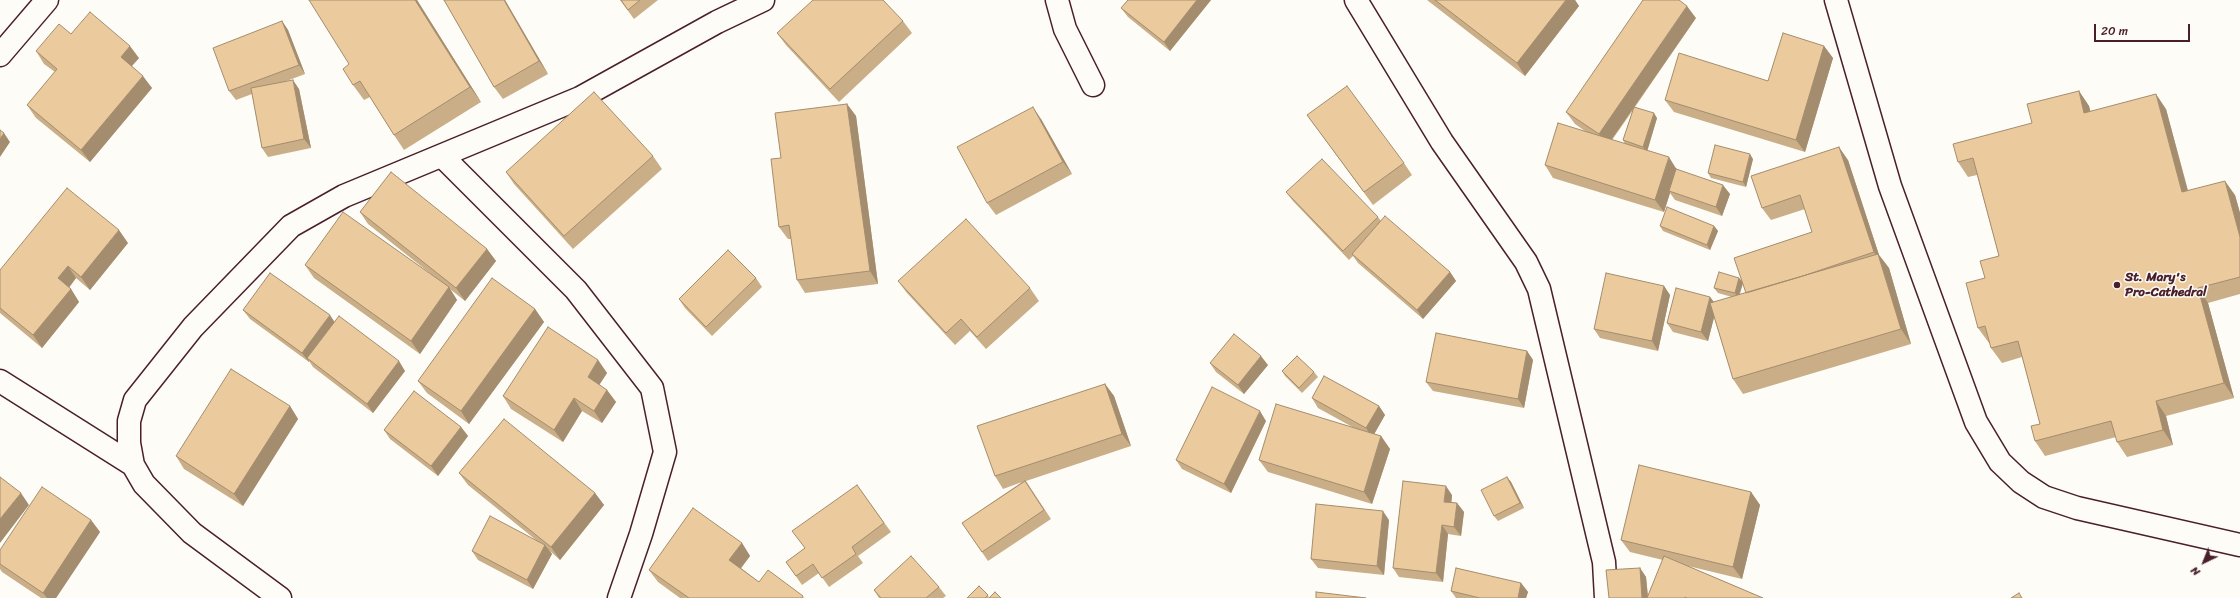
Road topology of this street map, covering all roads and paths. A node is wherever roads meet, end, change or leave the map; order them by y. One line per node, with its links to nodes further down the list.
1 (47, 0): 6 (street)
2 (764, 0): 8 (street)
3 (1057, 0): 7 (street)
4 (1356, 0): 14 (street)
5 (1836, 0): 11 (street)
6 (0, 55)
7 (1093, 85)
8 (442, 156): 10 (street); 13 (street)
9 (0, 381): 10 (street)
10 (132, 465): 12 (street)
11 (2240, 545)
12 (280, 598)
13 (618, 598)
14 (1606, 598)

